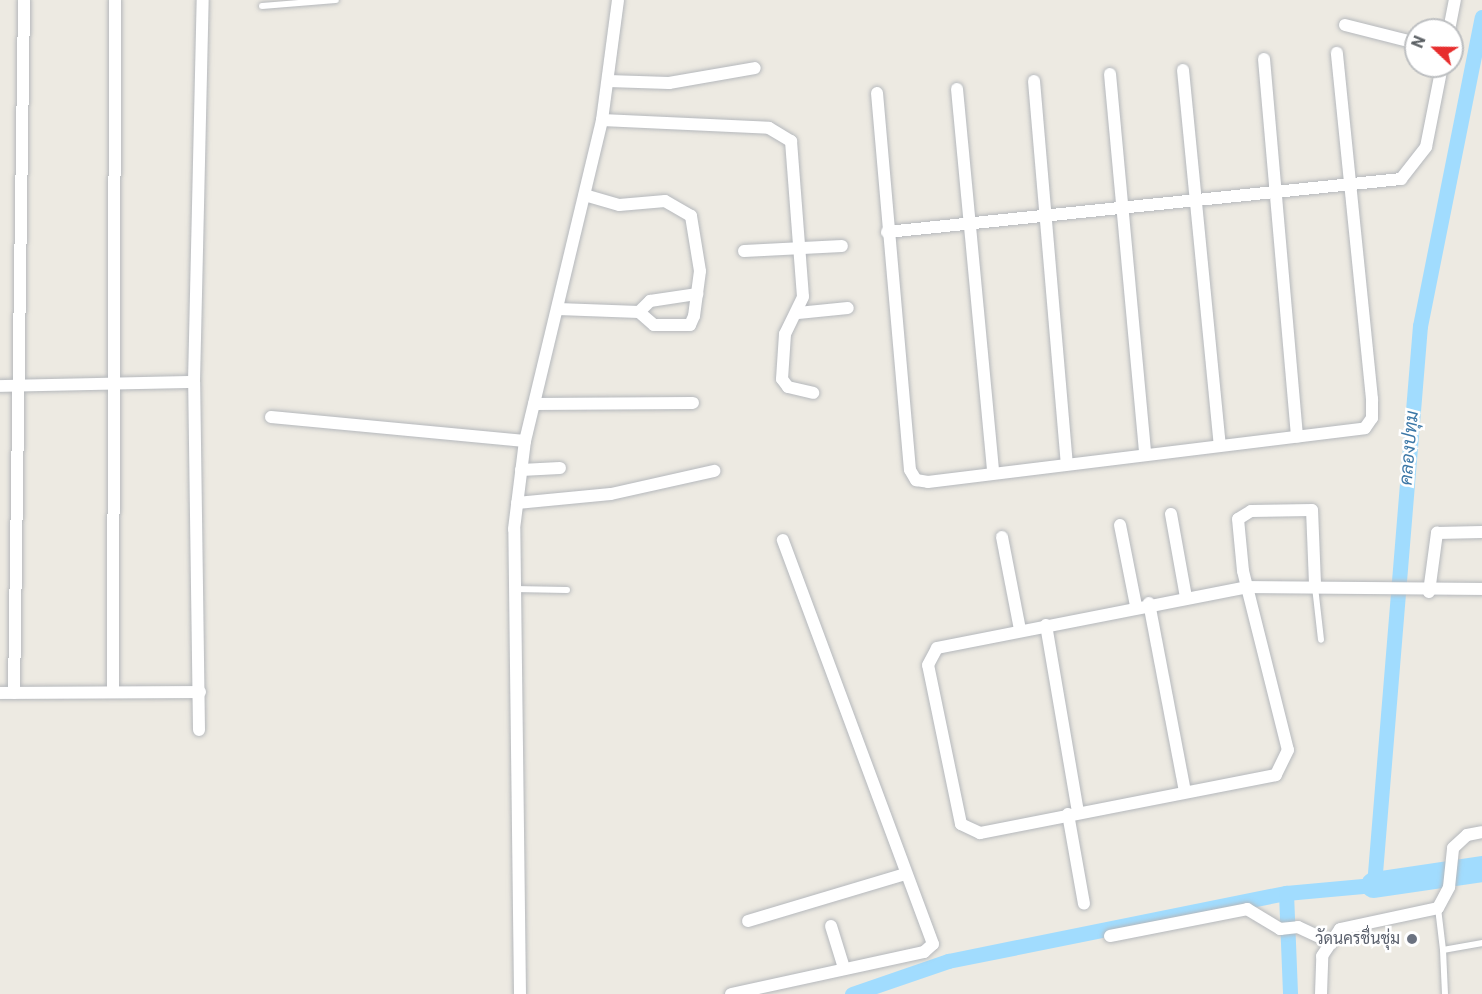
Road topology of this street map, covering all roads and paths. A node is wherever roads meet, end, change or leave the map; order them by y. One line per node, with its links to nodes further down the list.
1 (24, 0): 40 (street)
2 (115, 0): 38 (street)
3 (203, 0): 39 (street)
4 (336, 0): 7 (lane)
5 (618, 0): 17 (street)
6 (1455, 0): 8 (street)
7 (262, 6)
8 (1451, 18)
9 (1345, 25): 10 (street)
10 (1404, 40)
11 (1337, 52): 22 (street)
12 (1264, 59): 24 (street)
13 (756, 68): 17 (street)
14 (1183, 70): 25 (street)
15 (1110, 74): 26 (street)
16 (1440, 78): 22 (street)
17 (608, 81): 21 (street)
18 (1034, 81): 27 (street)
19 (957, 88): 28 (street)
20 (877, 93): 29 (street)
21 (602, 120): 23 (street); 31 (street)
22 (1353, 188): 24 (street); 46 (street)
23 (585, 195): 33 (street); 35 (street)
24 (1276, 195): 25 (street); 46 (street)
25 (1195, 203): 26 (street); 48 (street)
26 (1122, 210): 27 (street); 49 (street)
27 (1045, 217): 28 (street); 50 (street)
28 (968, 224): 29 (street); 54 (street)
29 (887, 232): 54 (street)
30 (842, 246): 31 (street)
31 (800, 247): 32 (street); 37 (street)
32 (744, 251)
33 (697, 294): 36 (street); 36 (street)
34 (848, 308): 37 (street)
35 (558, 309): 36 (street); 43 (street)
36 (639, 312)
37 (798, 313): 42 (street)
38 (112, 382): 39 (street); 40 (street); 73 (street)
39 (194, 382): 74 (street)
40 (17, 385): 41 (street); 76 (street)
41 (0, 386)
42 (813, 393)
43 (534, 404): 44 (street); 47 (street)
44 (693, 404)
45 (271, 417): 47 (street)
46 (1297, 437): 48 (street)
47 (525, 441): 52 (street)
48 (1220, 445): 49 (street)
49 (1144, 453): 50 (street)
50 (1067, 463): 54 (street)
51 (560, 468): 52 (street)
52 (521, 470): 55 (street)
53 (714, 471): 55 (street)
54 (993, 472)
55 (517, 504): 63 (street)
56 (1171, 514): 67 (street)
57 (1120, 525): 69 (street)
58 (1482, 532): 66 (street)
59 (1002, 537): 71 (street)
60 (783, 540): 81 (street)
61 (1315, 584): 62 (street); 62 (street); 66 (street); 72 (lane)
62 (1247, 587): 67 (street); 78 (street)
63 (511, 589): 65 (lane); 91 (street)
64 (1482, 589): 66 (street)
65 (567, 590)
66 (1427, 592)
67 (1186, 597): 68 (street)
68 (1149, 603): 69 (street); 78 (street)
69 (1136, 606): 70 (street)
70 (1046, 625): 71 (street); 79 (street)
71 (1020, 630): 79 (street)
72 (1321, 640)
73 (113, 691): 74 (street); 76 (street)
74 (200, 692): 77 (street)
75 (0, 693): 76 (street)
76 (14, 693)
77 (199, 730)
78 (1185, 792): 79 (street)
79 (1073, 813): 82 (street)
80 (1482, 832): 83 (street)
81 (906, 874): 84 (street); 90 (street)
82 (1084, 904)
83 (1438, 908): 87 (street); 89 (lane)
84 (748, 921)
85 (831, 926): 90 (street)
86 (1110, 936): 87 (street)
87 (1328, 942): 93 (street)
88 (1482, 944): 89 (lane)
89 (1443, 950): 94 (lane)
90 (844, 968): 92 (street)
91 (519, 994)
92 (731, 994)
93 (1321, 994)
94 (1445, 994)

